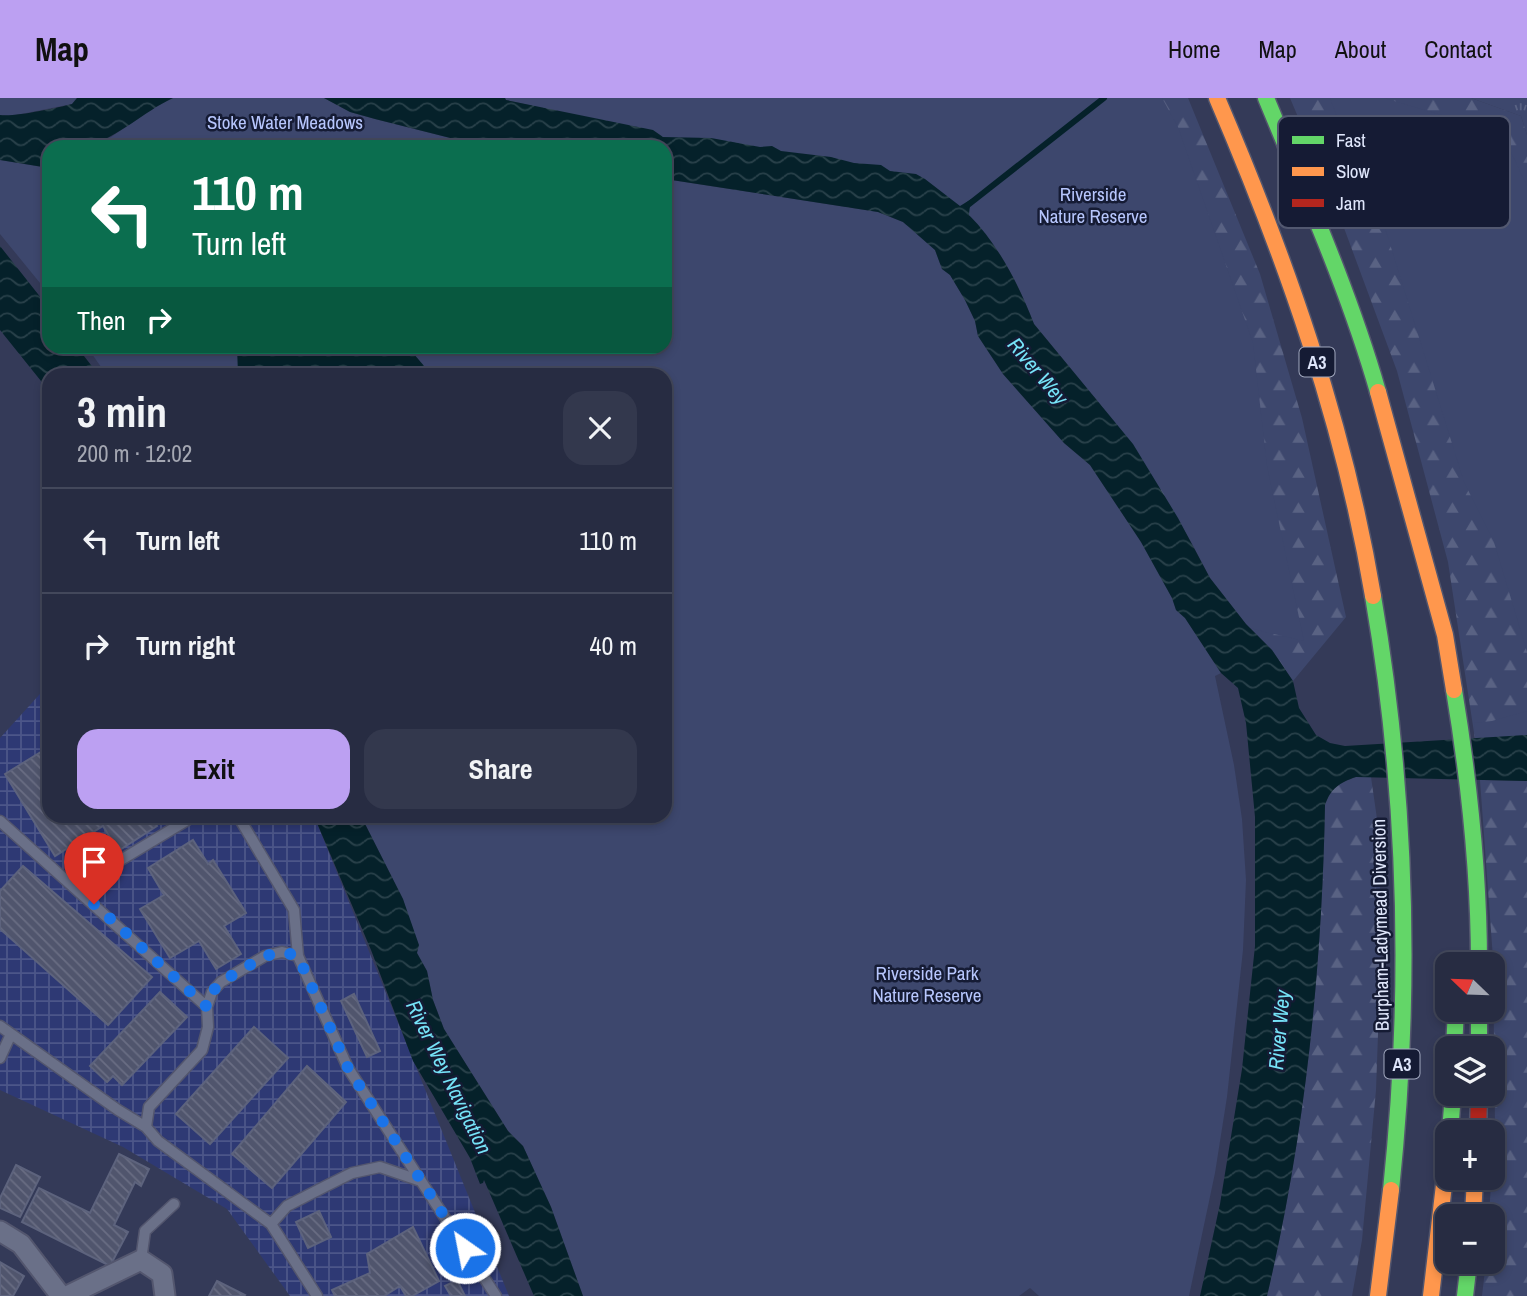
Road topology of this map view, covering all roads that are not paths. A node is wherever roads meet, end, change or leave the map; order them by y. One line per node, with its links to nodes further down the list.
1 (1217, 98): 30 (highway, Burpham-Ladymead Diversion / A3)
2 (1266, 98): 3 (highway, A3)
3 (1278, 127)
4 (1319, 228): 5 (highway, A3)
5 (1448, 699): 6 (highway); 11 (highway)
6 (1451, 778)
7 (0, 821): 10 (lane)
8 (182, 823): 10 (lane)
9 (243, 823): 12 (lane)
10 (76, 887): 13 (lane)
11 (1478, 952)
12 (298, 956): 13 (lane); 18 (lane)
13 (207, 1007): 17 (lane)
14 (0, 1026): 15 (lane)
15 (10, 1034): 16 (lane); 17 (lane)
16 (0, 1058)
17 (146, 1127): 21 (lane)
18 (421, 1181): 21 (lane); 29 (lane)
19 (1443, 1190): 31 (highway)
20 (174, 1204): 23 (lane)
21 (271, 1224): 28 (lane)
22 (0, 1231): 25 (street)
23 (141, 1259): 26 (street); 27 (street)
24 (1468, 1274): 32 (highway)
25 (61, 1296)
26 (67, 1296)
27 (165, 1296)
28 (317, 1296)
29 (496, 1296)
30 (1378, 1296)
31 (1431, 1296)
32 (1465, 1296)

